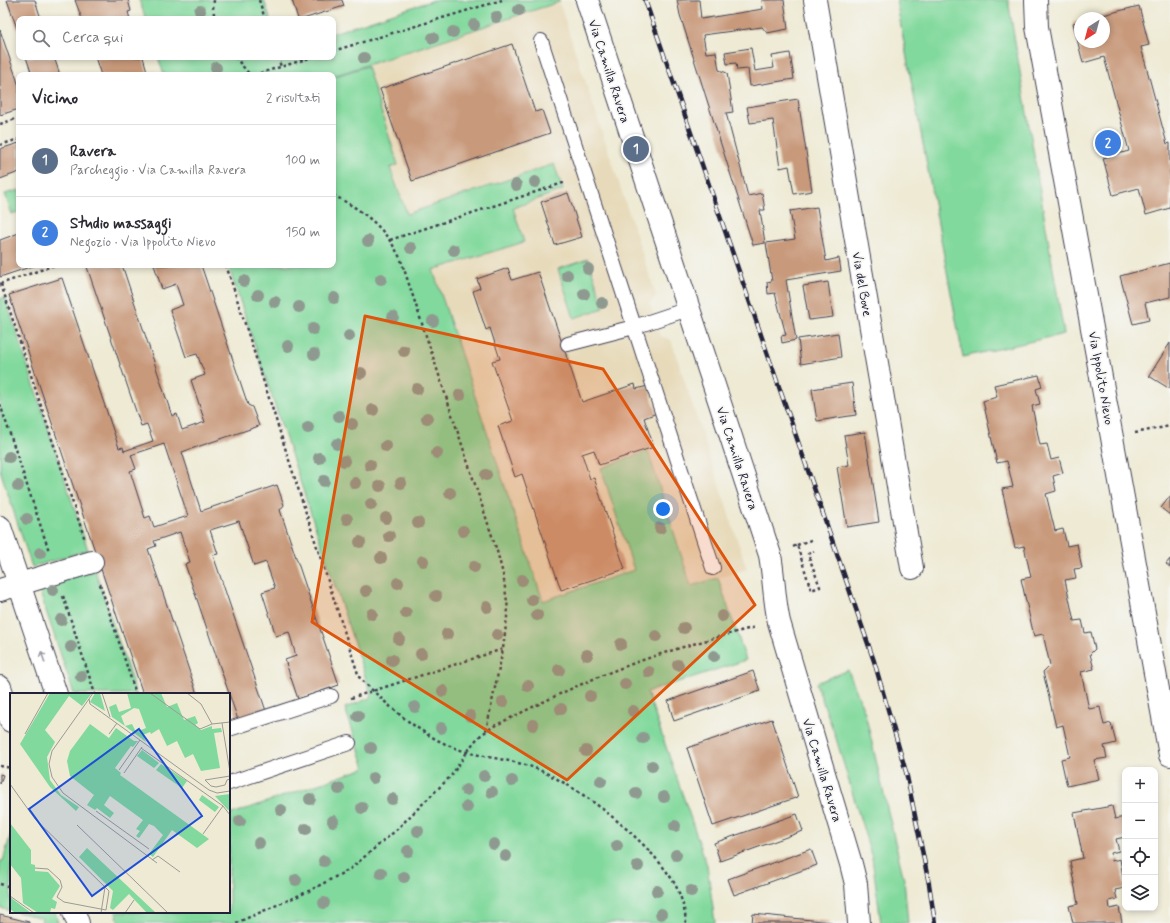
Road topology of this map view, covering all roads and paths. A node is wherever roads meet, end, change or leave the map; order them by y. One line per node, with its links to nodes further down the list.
1 (214, 0): 8 (path)
2 (259, 0): 9 (path)
3 (502, 0): 12 (path)
4 (587, 0): 29 (street, Via Camilla Ravera)
5 (815, 0): 41 (street, Via del Bove)
6 (1033, 0): 10 (lane)
7 (1036, 0): 10 (street, Via Ippolito Nievo)
8 (214, 16)
9 (264, 16)
10 (1037, 27): 33 (street, Via Ippolito Nievo)
11 (541, 41): 23 (lane)
12 (336, 50)
13 (238, 60): 17 (path)
14 (279, 60): 16 (path)
15 (303, 60): 16 (path)
16 (281, 67): 18 (path)
17 (248, 72)
18 (264, 72)
19 (16, 119): 20 (path)
20 (0, 124)
21 (16, 140): 22 (path)
22 (0, 145)
23 (585, 175): 25 (path); 30 (lane)
24 (336, 197): 25 (path)
25 (390, 240): 44 (path)
26 (46, 268): 28 (path)
27 (227, 268): 46 (path)
28 (0, 284): 39 (path)
29 (688, 309): 30 (lane); 38 (street, Via Camilla Ravera)
30 (634, 326): 31 (lane); 40 (lane)
31 (568, 344)
32 (1170, 426): 33 (path)
33 (1113, 437): 55 (street, Via Ippolito Nievo)
34 (0, 527): 42 (street)
35 (810, 540): 36 (path)
36 (797, 545): 37 (path); 38 (path)
37 (814, 551)
38 (770, 555): 43 (street, Via Camilla Ravera)
39 (92, 562): 42 (street); 48 (path)
40 (713, 568)
41 (912, 568)
42 (10, 587): 47 (street, one-way to 42)
43 (779, 622): 52 (path); 65 (street, Via Camilla Ravera)
44 (503, 649): 46 (path); 52 (path)
45 (0, 687): 50 (street)
46 (374, 691): 49 (path); 54 (path)
47 (56, 693)
48 (136, 693)
49 (330, 696): 51 (lane)
50 (10, 718)
51 (230, 729)
52 (486, 731): 54 (path)
53 (349, 743): 58 (lane)
54 (467, 752): 63 (path); 64 (path)
55 (1170, 755)
56 (0, 766): 57 (path)
57 (10, 768)
58 (230, 783)
59 (0, 884): 60 (path)
60 (10, 887)
61 (74, 913): 62 (street)
62 (78, 923)
63 (236, 923)
64 (686, 923)
65 (859, 923)

